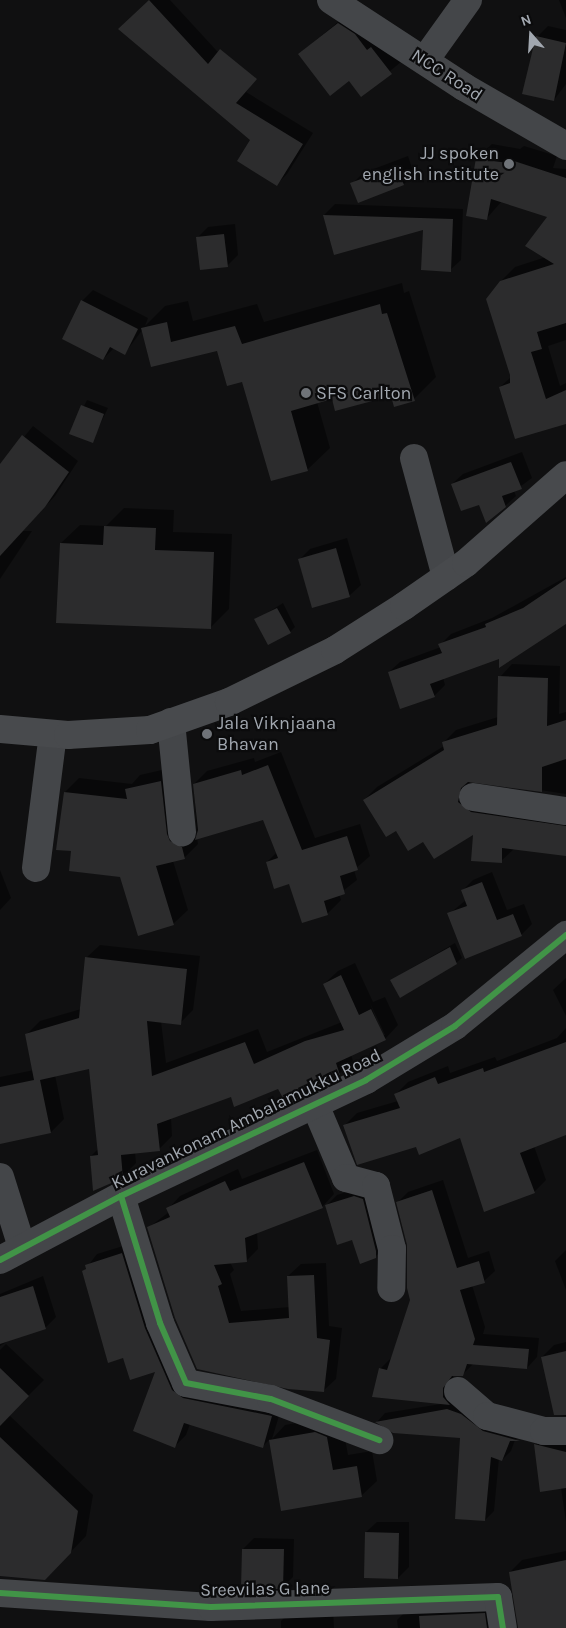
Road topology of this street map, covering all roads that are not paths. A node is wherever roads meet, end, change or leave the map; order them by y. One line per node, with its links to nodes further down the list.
1 (331, 0): 3 (street, NCC Road)
2 (468, 0): 3 (street)
3 (425, 60): 4 (street, NCC Road)
4 (566, 146)
5 (414, 458): 7 (street)
6 (566, 476): 7 (main road)
7 (446, 577): 8 (main road)
8 (171, 722): 10 (main road); 13 (street)
9 (0, 729): 10 (main road)
10 (53, 734): 14 (street)
11 (473, 797): 12 (street)
12 (566, 811)
13 (182, 832)
14 (36, 868)
15 (566, 935): 16 (street, Kuravankonam Ambalamukku Road)
16 (315, 1105): 18 (street, Kuravankonam Ambalamukku Road); 20 (street)
17 (0, 1177): 19 (street)
18 (121, 1196): 19 (street, Kuravankonam Ambalamukku Road); 23 (street)
19 (11, 1254)
20 (391, 1288)
21 (458, 1391): 22 (street)
22 (566, 1431)
23 (379, 1440)
24 (0, 1593): 25 (street, Sreevilas G lane)
25 (503, 1628)

